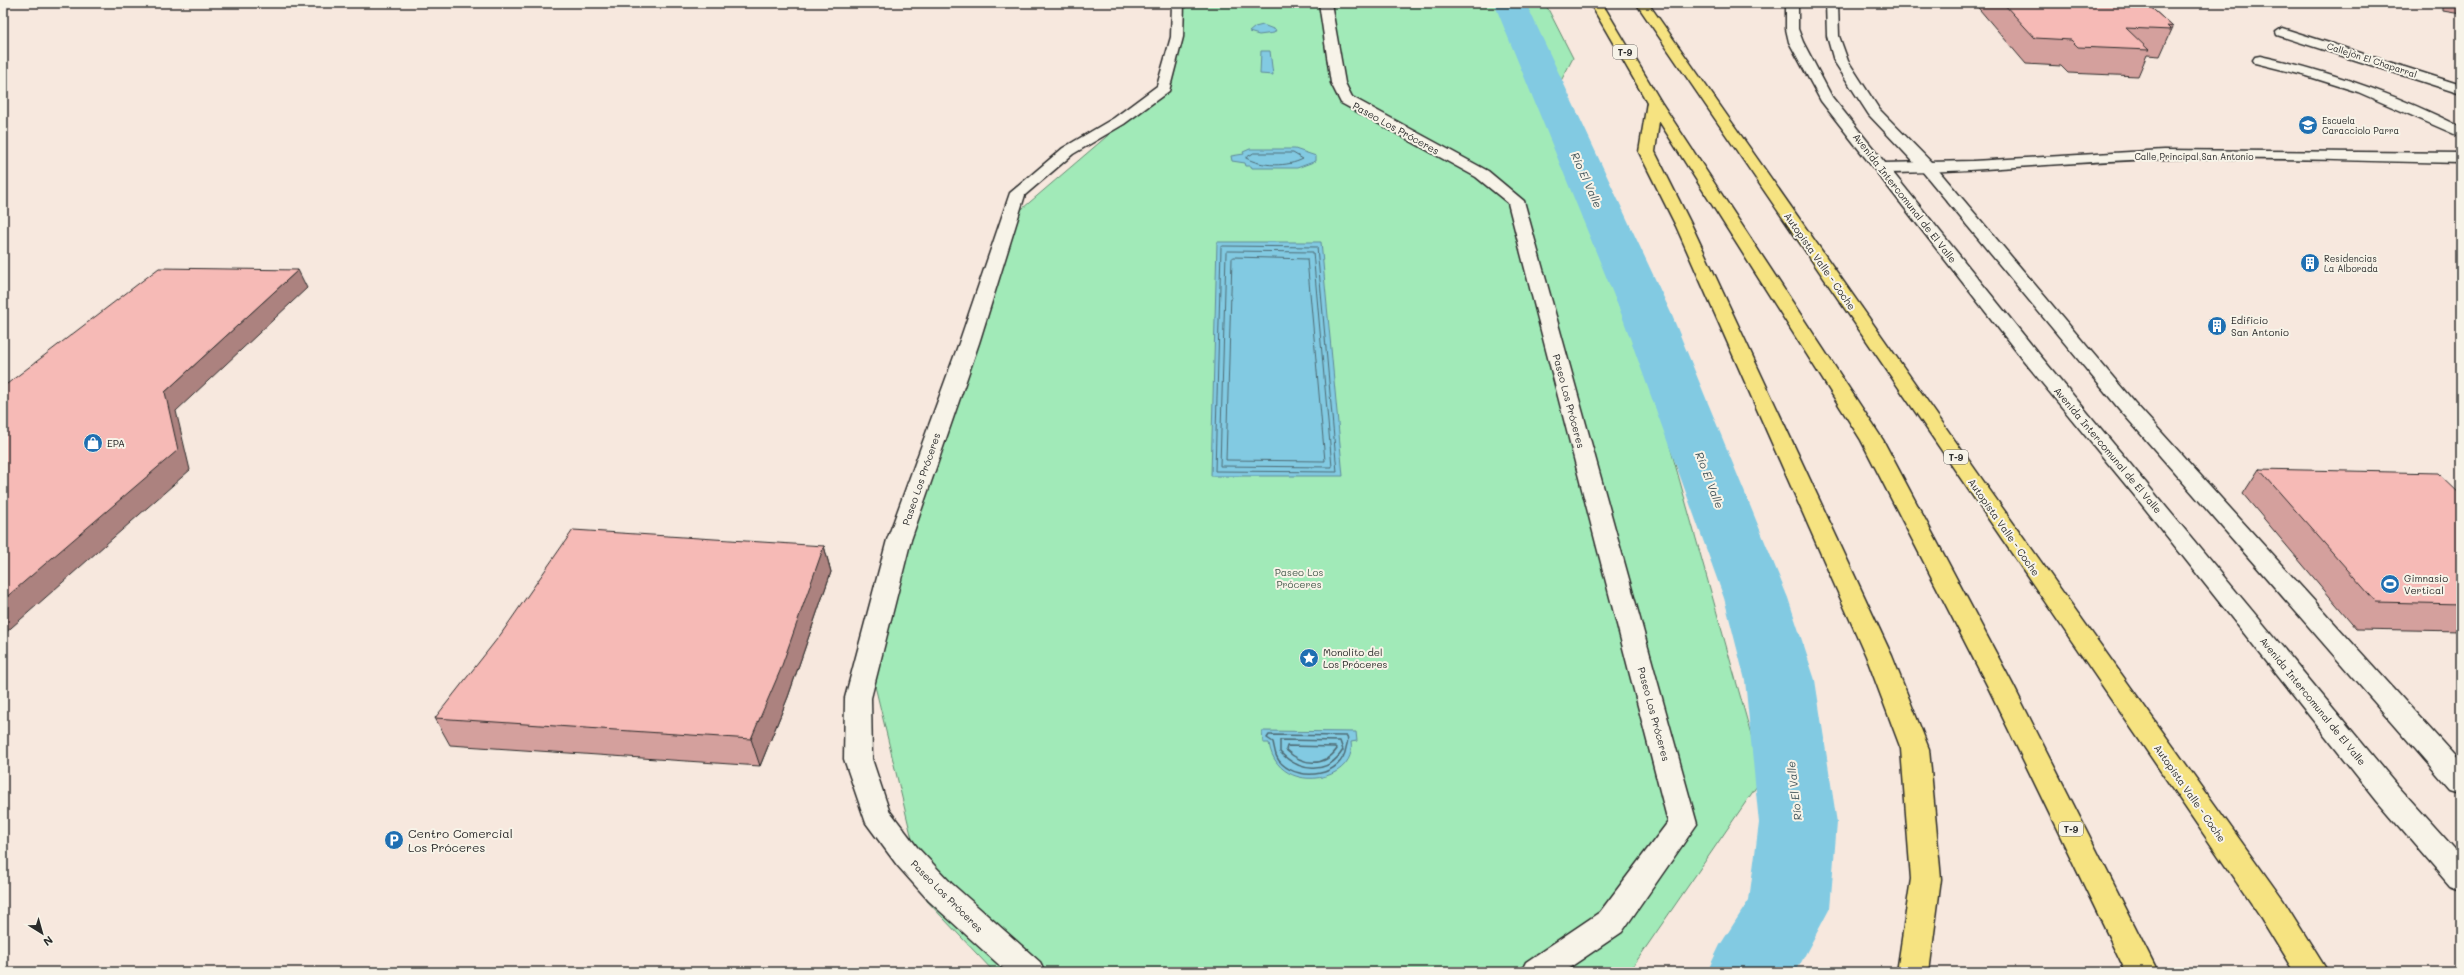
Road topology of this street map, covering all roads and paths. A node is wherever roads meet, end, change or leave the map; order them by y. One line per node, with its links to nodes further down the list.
1 (1178, 3): 18 (street, Paseo Los Próceres)
2 (1325, 3): 19 (street, Paseo Los Próceres)
3 (1596, 3): 10 (highway, T-9)
4 (1642, 3): 17 (highway, Autopista Valle - Coche / T-9)
5 (1792, 3): 13 (street, Avenida Intercomunal de El Valle)
6 (1832, 3): 14 (street)
7 (2282, 32): 9 (street, Callejón El Chaparral)
8 (2260, 60): 11 (street)
9 (2461, 90)
10 (1654, 102): 20 (highway); 21 (highway, T-9)
11 (2461, 133)
12 (2461, 158): 14 (street, Calle Principal San Antonio)
13 (1884, 168): 14 (street, Calle Principal San Antonio); 16 (street, Avenida Intercomunal de El Valle)
14 (1928, 168): 15 (street)
15 (2461, 782)
16 (2461, 878)
17 (2272, 909): 22 (highway, Autopista Valle - Coche / T-9); 23 (highway, T-9)
18 (1029, 972)
19 (1537, 972)
20 (1913, 972)
21 (2142, 972)
22 (2312, 972)
23 (2325, 972)

